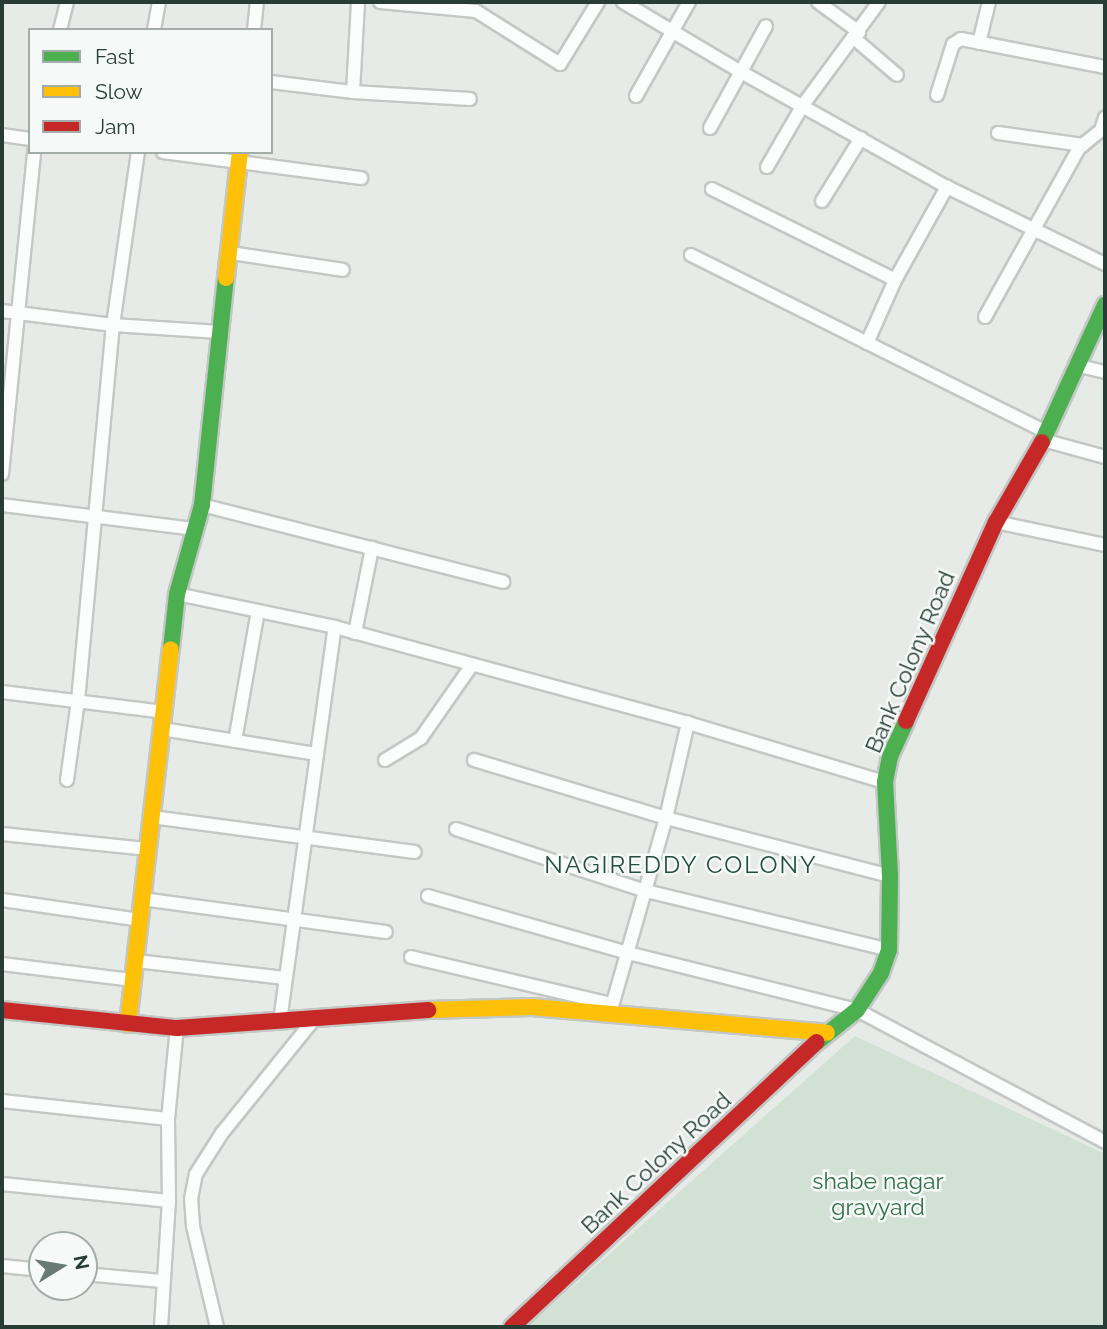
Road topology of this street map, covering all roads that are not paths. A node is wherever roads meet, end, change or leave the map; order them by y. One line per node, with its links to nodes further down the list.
1 (67, 2): 13 (street)
2 (159, 2): 14 (street)
3 (257, 2): 15 (street)
4 (358, 2): 23 (street)
5 (380, 2): 6 (street)
6 (597, 2)
7 (623, 2): 16 (street)
8 (689, 2): 16 (street)
9 (818, 2): 17 (street)
10 (879, 2): 17 (street)
11 (989, 2): 18 (street)
12 (766, 26): 20 (street)
13 (60, 28)
14 (154, 28)
15 (254, 28)
16 (672, 31): 20 (street); 25 (street)
17 (857, 36): 21 (street); 27 (street)
18 (979, 43): 19 (street); 24 (street)
19 (1105, 67)
20 (741, 72): 27 (street); 29 (street)
21 (897, 75)
22 (273, 82): 23 (street)
23 (353, 92): 26 (street)
24 (937, 94)
25 (636, 96)
26 (470, 99)
27 (803, 105): 32 (street); 39 (street)
28 (1105, 118): 34 (street)
29 (710, 128)
30 (998, 133): 34 (street)
31 (2, 135): 33 (street)
32 (861, 138): 41 (street); 43 (street)
33 (28, 139)
34 (1083, 145): 44 (street)
35 (34, 154): 52 (street)
36 (138, 154): 54 (street)
37 (193, 154): 38 (street)
38 (239, 157): 40 (street); 45 (street)
39 (766, 167)
40 (361, 178)
41 (947, 187): 44 (street); 49 (street)
42 (712, 189): 49 (street)
43 (822, 201)
44 (1033, 229): 47 (street); 53 (street)
45 (231, 253): 48 (street); 55 (street)
46 (691, 255): 56 (street)
47 (1105, 264)
48 (343, 270)
49 (895, 280): 56 (street)
50 (1105, 305): 57 (street, Bank Colony Road)
51 (2, 311): 52 (street)
52 (18, 313): 54 (street); 61 (street)
53 (985, 317)
54 (113, 326): 55 (street); 64 (street)
55 (220, 332): 63 (street)
56 (867, 343): 59 (street)
57 (1075, 365): 58 (street); 59 (street, Bank Colony Road)
58 (1105, 372)
59 (1045, 436): 60 (street); 65 (street, Bank Colony Road)
60 (1105, 457)
61 (2, 474)
62 (2, 505): 64 (street)
63 (202, 505): 66 (street); 68 (street)
64 (94, 517): 66 (street); 76 (street)
65 (996, 522): 67 (street); 85 (street, Bank Colony Road)
66 (194, 529): 70 (street)
67 (1105, 545)
68 (372, 548): 69 (street); 73 (street)
69 (503, 582)
70 (177, 594): 71 (street); 77 (street)
71 (258, 611): 72 (street); 80 (street)
72 (335, 627): 73 (street); 81 (street)
73 (355, 633): 74 (street)
74 (472, 665): 78 (street); 82 (street)
75 (2, 692): 76 (street)
76 (78, 702): 77 (street); 84 (street)
77 (164, 712): 79 (street)
78 (688, 723): 85 (street); 87 (street)
79 (162, 729): 80 (street); 86 (street)
80 (235, 741): 81 (street)
81 (317, 754): 90 (street)
82 (385, 760)
83 (474, 760): 87 (street)
84 (67, 780)
85 (885, 782): 93 (street, Bank Colony Road)
86 (152, 817): 90 (street); 91 (street)
87 (666, 818): 93 (street); 94 (street)
88 (456, 829): 94 (street)
89 (2, 834): 91 (street)
90 (305, 838): 92 (street); 98 (street)
91 (148, 849): 96 (street)
92 (415, 852)
93 (890, 876): 101 (street, Bank Colony Road)
94 (646, 891): 101 (street); 102 (street)
95 (428, 896): 102 (street)
96 (142, 899): 98 (street); 99 (street)
97 (2, 900): 99 (street)
98 (293, 919): 100 (street); 106 (street)
99 (140, 920): 104 (street)
100 (386, 932)
101 (889, 950): 110 (street, Bank Colony Road)
102 (628, 953): 108 (street); 110 (street)
103 (411, 957): 108 (street)
104 (135, 961): 106 (street); 107 (street)
105 (2, 964): 107 (street)
106 (285, 978): 112 (street)
107 (133, 980): 113 (street)
108 (611, 1008): 111 (street); 115 (street)
109 (2, 1010): 113 (street)
110 (857, 1010): 115 (street, Bank Colony Road); 118 (street)
111 (315, 1018): 112 (street); 126 (street)
112 (280, 1021): 114 (street)
113 (128, 1024): 114 (street)
114 (177, 1027): 117 (street)
115 (827, 1032): 127 (street, Bank Colony Road)
116 (2, 1101): 117 (street)
117 (168, 1119): 120 (street)
118 (1105, 1142)
119 (2, 1184): 120 (street)
120 (169, 1201): 124 (street)
121 (2, 1266): 122 (street)
122 (28, 1269)
123 (98, 1275): 124 (street)
124 (162, 1281): 125 (street)
125 (160, 1327)
126 (217, 1327)
127 (512, 1327)

